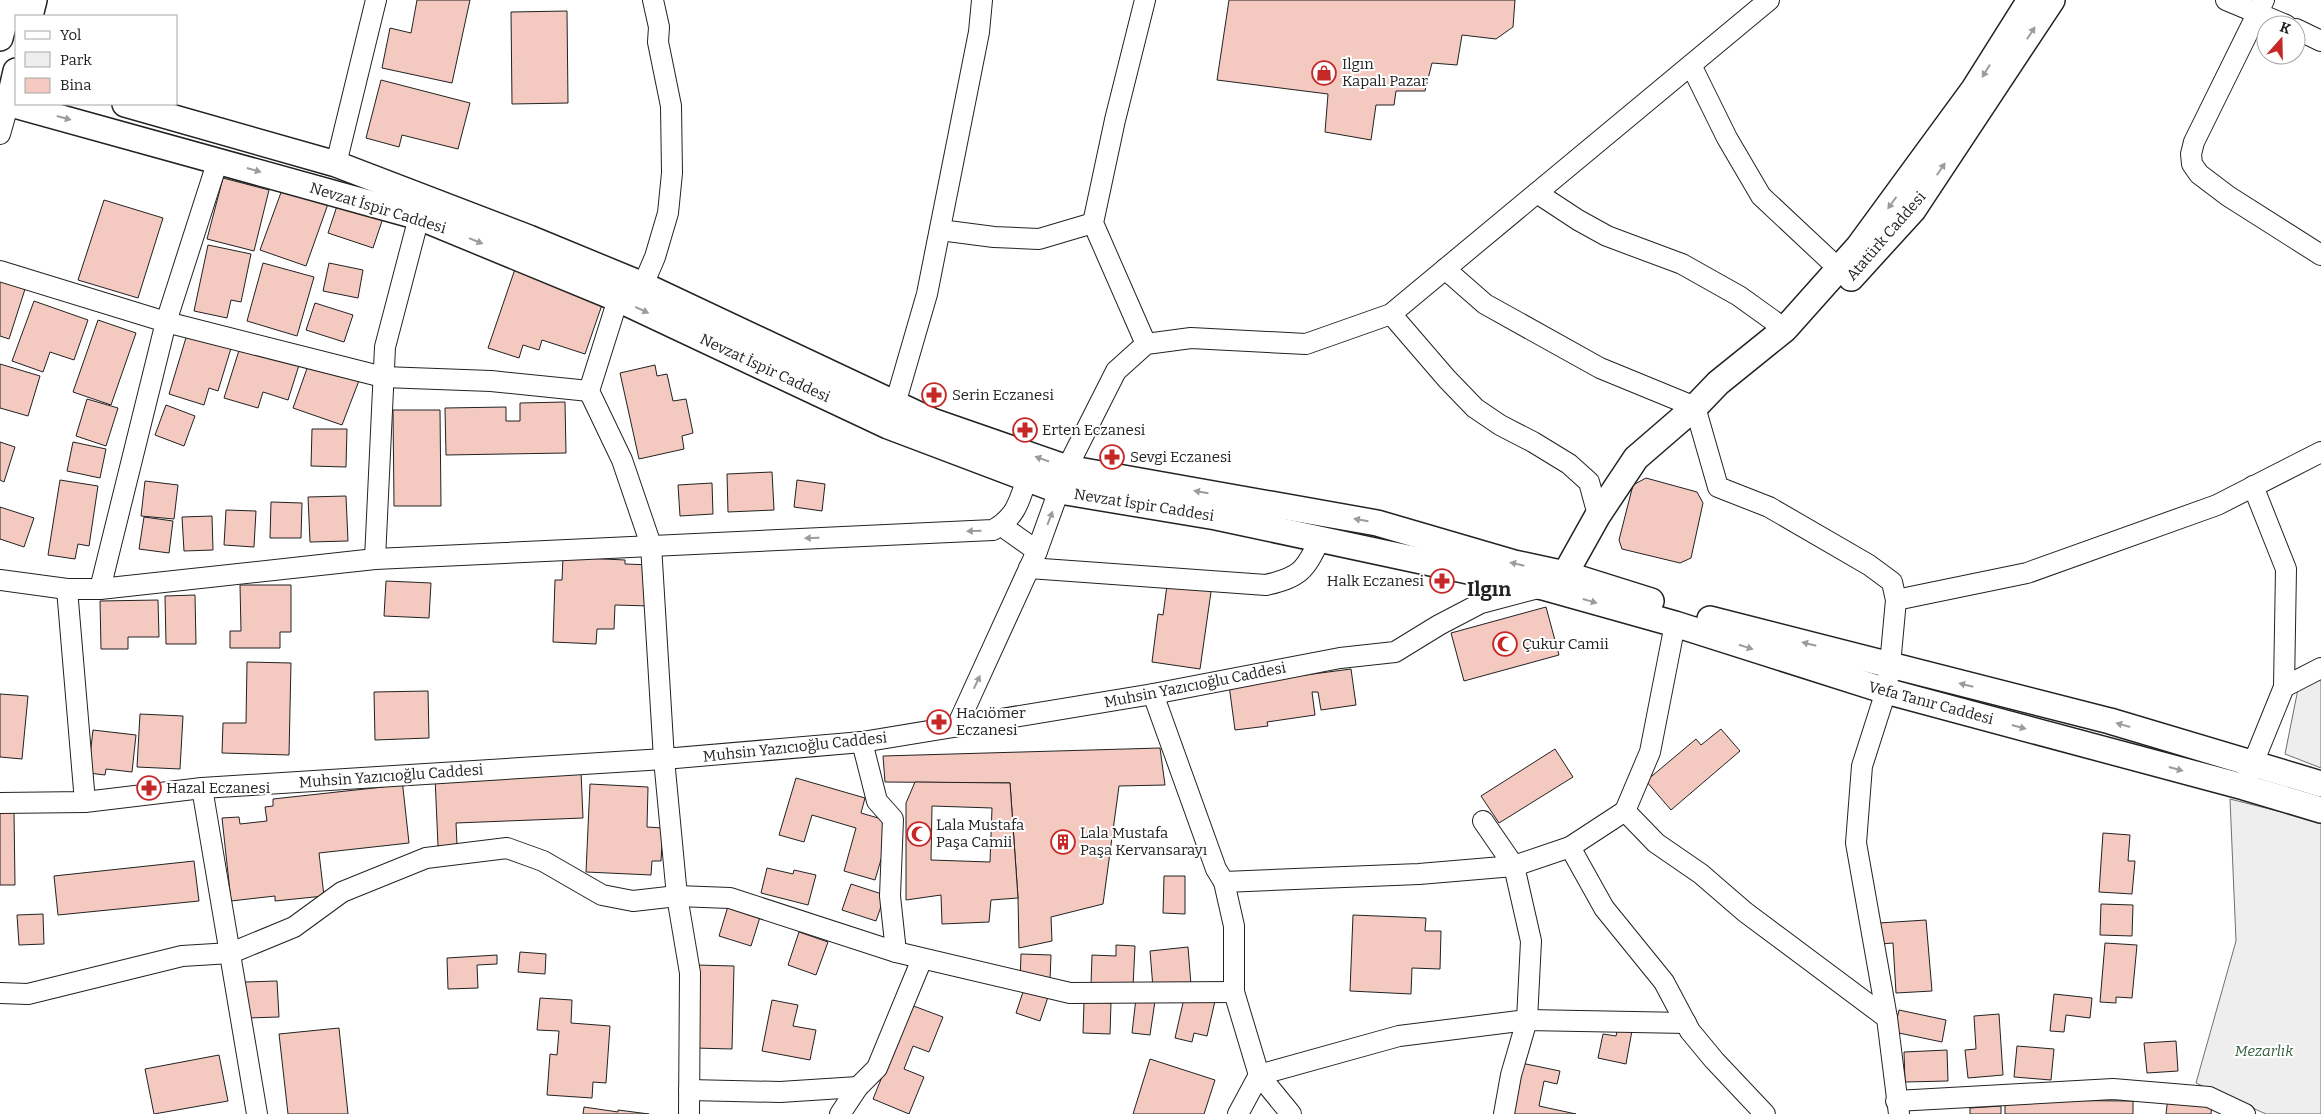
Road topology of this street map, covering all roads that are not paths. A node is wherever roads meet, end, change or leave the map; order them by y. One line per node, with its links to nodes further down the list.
1 (10, 0): 15 (main road)
2 (34, 0): 12 (main road)
3 (376, 0): 26 (street)
4 (653, 0): 35 (street)
5 (982, 0): 30 (street)
6 (1145, 0): 29 (street)
7 (1769, 0): 17 (street)
8 (2030, 0): 33 (main road, Atatürk Caddesi, one-way to 33)
9 (2052, 0): 43 (main road, Atatürk Caddesi, one-way to 9)
10 (2226, 0): 11 (street)
11 (2261, 7): 13 (street); 31 (street)
12 (30, 15)
13 (2272, 15)
14 (2306, 34): 16 (street)
15 (0, 38)
16 (2321, 41)
17 (1691, 65): 27 (street); 33 (street)
18 (15, 72): 19 (main road)
19 (0, 74)
20 (15, 74): 21 (main road)
21 (4, 102): 24 (street)
22 (15, 105): 25 (main road, Nevzat İspir Caddesi, one-way to 25)
23 (129, 105): 26 (main road, Nevzat İspir Caddesi)
24 (0, 134)
25 (218, 160): 28 (main road, Nevzat İspir Caddesi, one-way to 28); 38 (street)
26 (336, 164): 35 (main road, Nevzat İspir Caddesi)
27 (1537, 193): 32 (street); 39 (street)
28 (419, 217): 36 (main road, Nevzat İspir Caddesi, one-way to 36); 41 (street)
29 (1094, 224): 30 (street); 40 (street)
30 (940, 230): 44 (street)
31 (2321, 255)
32 (1445, 269): 37 (street); 43 (street)
33 (1838, 269): 39 (main road, Atatürk Caddesi)
34 (0, 271): 38 (street)
35 (643, 285): 44 (main road, Nevzat İspir Caddesi)
36 (618, 299): 42 (street); 44 (main road, Nevzat İspir Caddesi, one-way to 44)
37 (1391, 314): 40 (street); 49 (street)
38 (166, 322): 41 (street); 59 (street)
39 (1785, 329): 43 (main road, Atatürk Caddesi)
40 (1146, 344): 47 (street)
41 (383, 377): 42 (street); 53 (street)
42 (589, 390): 52 (street)
43 (1696, 407): 49 (main road, Atatürk Caddesi); 60 (street)
44 (892, 415): 46 (main road, Nevzat İspir Caddesi); 47 (main road, Nevzat İspir Caddesi, one-way to 44)
45 (2321, 452): 48 (street)
46 (1027, 478): 47 (main road, Nevzat İspir Caddesi); 50 (street)
47 (1064, 480): 51 (main road, Nevzat İspir Caddesi); 54 (street, one-way to 47); 55 (main road, Nevzat İspir Caddesi, one-way to 47)
48 (2253, 486): 60 (street); 64 (street)
49 (1598, 515): 55 (main road, Atatürk Caddesi)
50 (1002, 526): 52 (street, one-way to 52); 54 (street)
51 (1320, 539): 54 (street); 57 (main road, Nevzat İspir Caddesi)
52 (652, 545): 53 (street); 69 (street)
53 (375, 559): 59 (street)
54 (1033, 559): 67 (street, one-way to 54)
55 (1565, 574): 57 (street, Muhsin Yazıcıoğlu Caddesi); 62 (main road, Vefa Tanır Caddesi, one-way to 55)
56 (0, 580): 58 (street)
57 (1543, 587): 61 (main road, Vefa Tanır Caddesi, one-way to 61); 66 (street, Muhsin Yazıcıoğlu Caddesi)
58 (67, 589): 59 (street); 74 (street)
59 (100, 589)
60 (1896, 600): 62 (street)
61 (1675, 624): 65 (main road, Vefa Tanır Caddesi, one-way to 65); 77 (street)
62 (1890, 665): 65 (street); 70 (main road, Vefa Tanır Caddesi, one-way to 62)
63 (2321, 668): 64 (street)
64 (2284, 687): 70 (street)
65 (1886, 691): 72 (main road, Vefa Tanır Caddesi, one-way to 72); 88 (street)
66 (1153, 694): 67 (street, Muhsin Yazıcıoğlu Caddesi); 81 (street)
67 (957, 726): 68 (street, Muhsin Yazıcıoğlu Caddesi)
68 (862, 742): 69 (street, Muhsin Yazıcıoğlu Caddesi); 83 (street)
69 (664, 759): 73 (street, Muhsin Yazıcıoğlu Caddesi); 82 (street)
70 (2252, 764): 71 (main road, Vefa Tanır Caddesi); 72 (street)
71 (2321, 784)
72 (2244, 787): 76 (main road, Vefa Tanır Caddesi)
73 (202, 788): 74 (street, Muhsin Yazıcıoğlu Caddesi); 84 (street)
74 (85, 802): 75 (street, Muhsin Yazıcıoğlu Caddesi)
75 (0, 803)
76 (2321, 810)
77 (1625, 811): 79 (street); 88 (street)
78 (1483, 821): 80 (street)
79 (1570, 847): 80 (street); 90 (street)
80 (1514, 866): 81 (street); 89 (street)
81 (1224, 882): 86 (street)
82 (677, 896): 83 (street); 84 (street); 93 (street)
83 (896, 952): 85 (street)
84 (231, 953): 87 (street); 95 (street)
85 (922, 959): 86 (street); 92 (street)
86 (1234, 992): 91 (street)
87 (0, 993)
88 (1886, 1018): 94 (street)
89 (1528, 1020): 90 (street); 91 (street); 100 (street)
90 (1686, 1022): 101 (street)
91 (1259, 1075): 98 (street); 99 (street)
92 (858, 1087): 93 (street); 97 (street)
93 (690, 1090): 96 (street)
94 (1897, 1107): 102 (street)
95 (258, 1114)
96 (689, 1114)
97 (840, 1114)
98 (1238, 1114)
99 (1291, 1114)
100 (1504, 1114)
101 (1765, 1114)
102 (2245, 1114)

